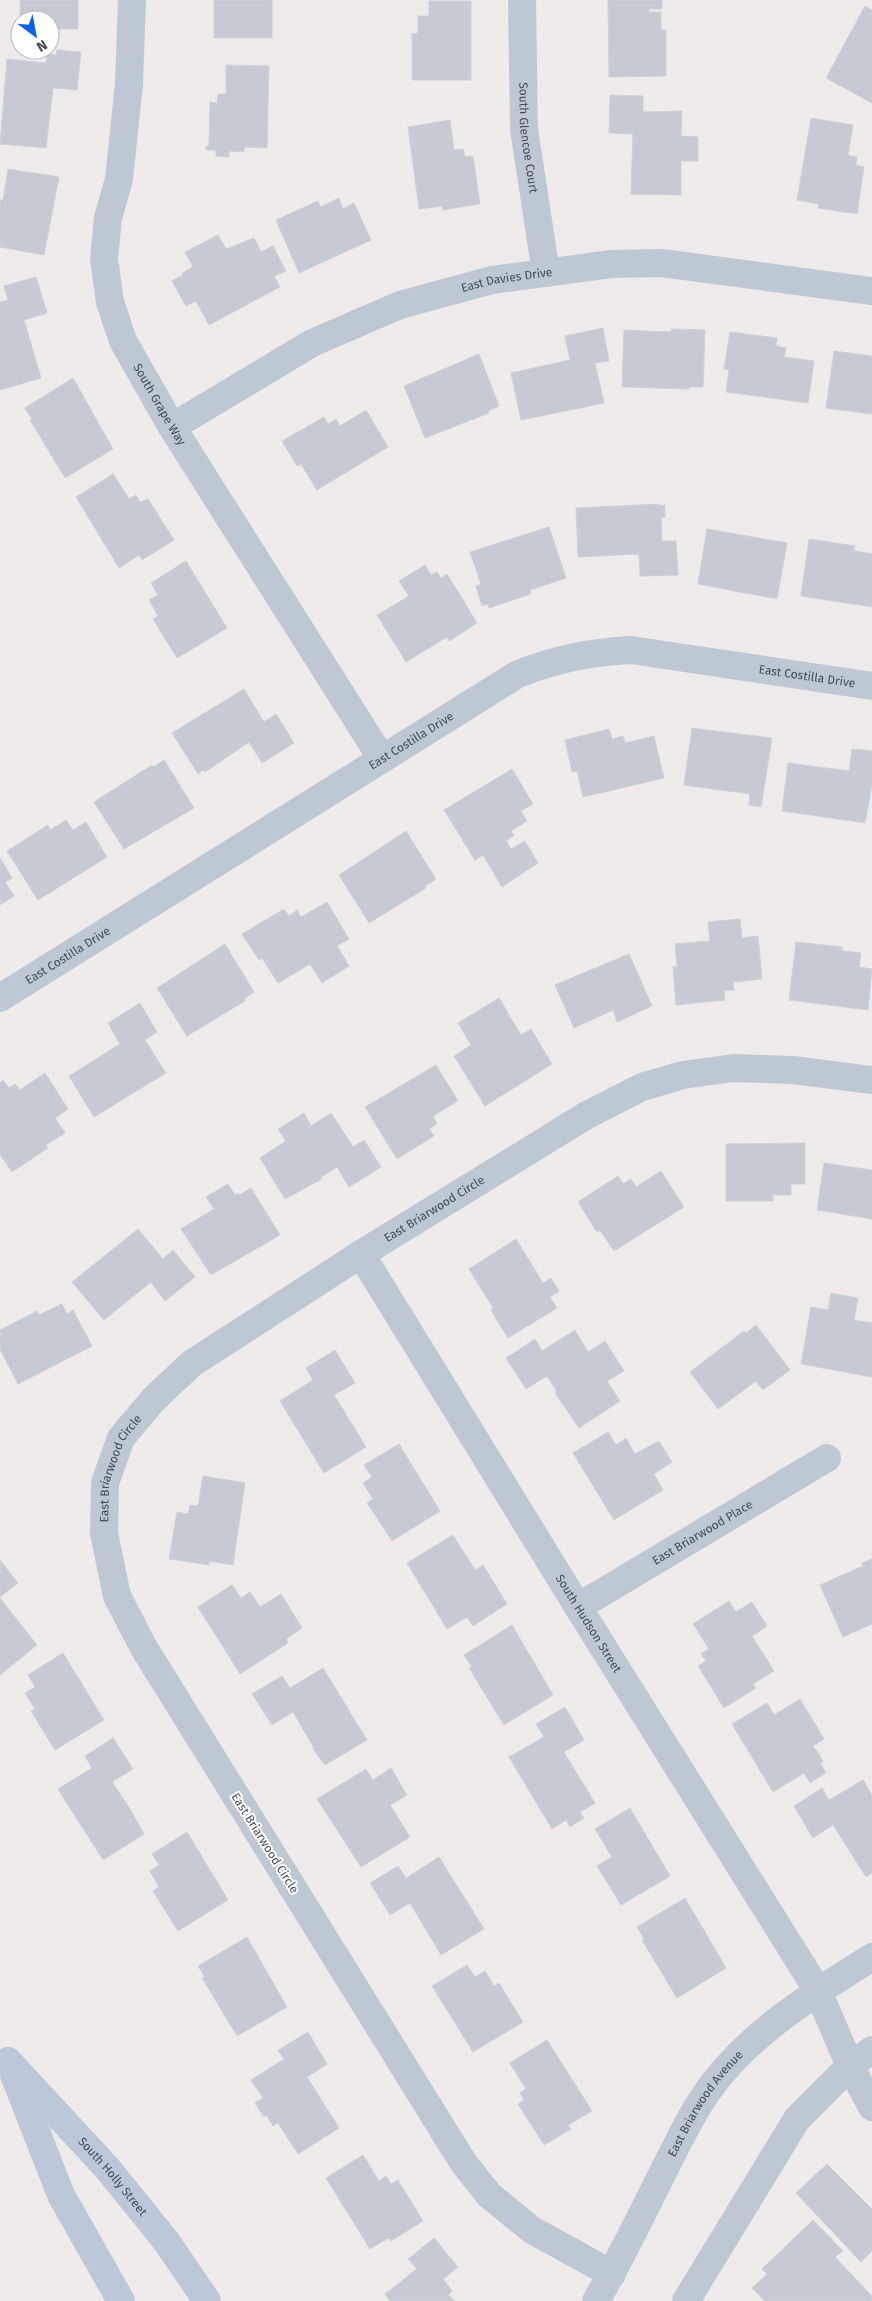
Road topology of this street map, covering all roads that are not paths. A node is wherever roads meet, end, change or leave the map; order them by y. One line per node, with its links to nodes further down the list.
1 (132, 0): 5 (street, South Grape Way)
2 (522, 0): 3 (street, South Glencoe Court)
3 (546, 273): 4 (street, East Davies Drive); 5 (street, East Davies Drive)
4 (872, 291)
5 (172, 427): 7 (street, South Grape Way)
6 (872, 686): 7 (street, East Costilla Drive)
7 (382, 759): 8 (street, East Costilla Drive)
8 (0, 998)
9 (872, 1080): 10 (street, East Briarwood Circle)
10 (361, 1254): 12 (street, South Hudson Street); 19 (street, East Briarwood Circle)
11 (827, 1458): 12 (street, East Briarwood Place)
12 (578, 1608): 14 (street, South Hudson Street)
13 (872, 1957): 14 (street, East Briarwood Avenue)
14 (818, 1991): 17 (street, South Hudson Street); 19 (street, East Briarwood Avenue)
15 (872, 2050): 17 (street)
16 (4, 2055): 20 (main road, South Holly Street); 21 (main road, South Holly Street)
17 (850, 2066): 18 (street, South Hudson Street); 23 (street)
18 (872, 2107)
19 (612, 2274): 22 (street, East Briarwood Avenue)
20 (121, 2301)
21 (207, 2301)
22 (596, 2301)
23 (686, 2301)

